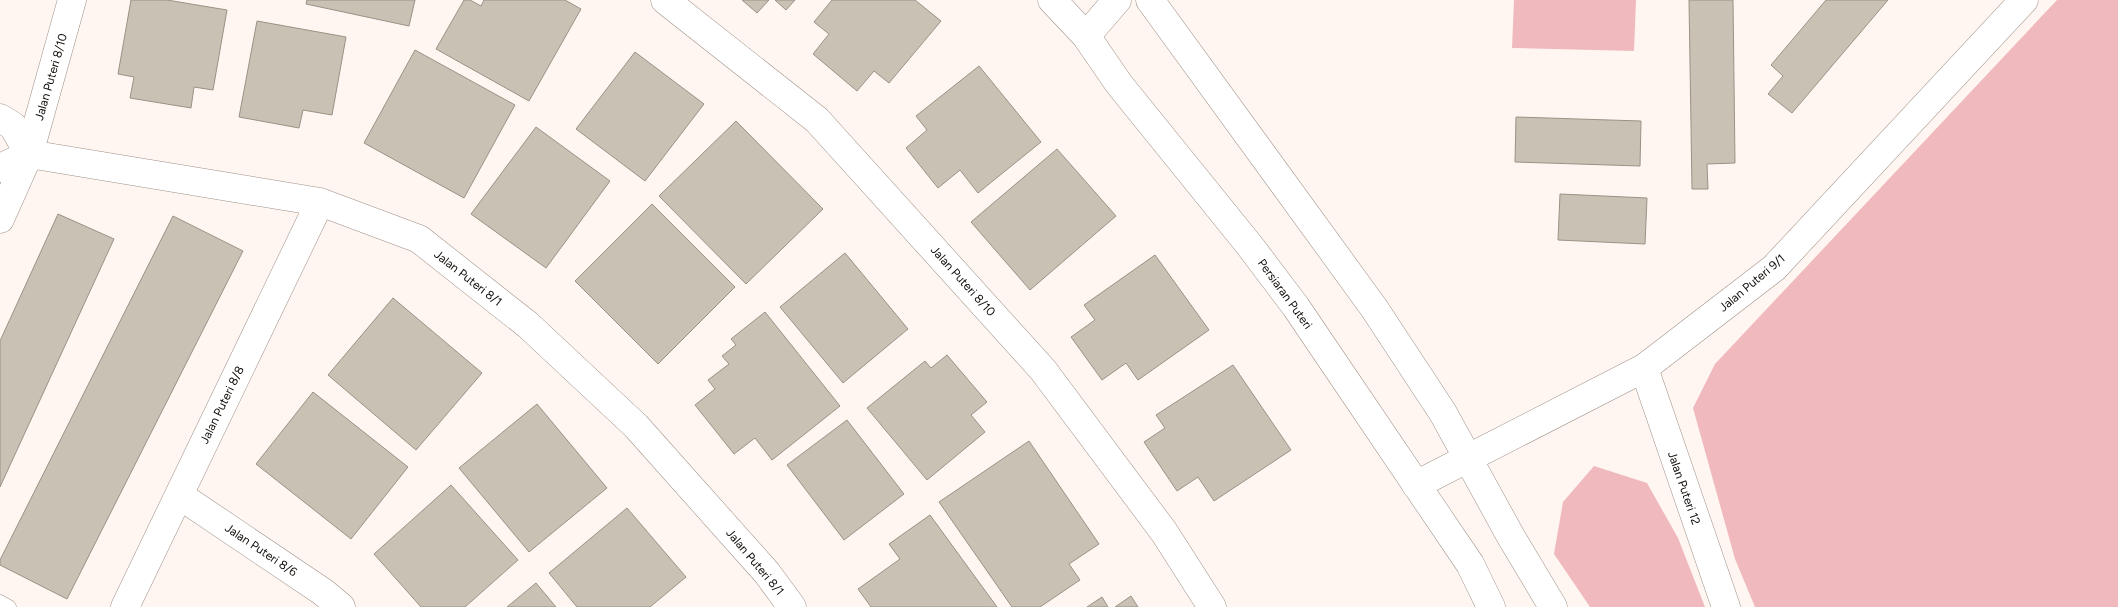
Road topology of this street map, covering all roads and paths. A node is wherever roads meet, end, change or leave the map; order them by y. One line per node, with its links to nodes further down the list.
1 (72, 0): 9 (street, Jalan Puteri 8/10)
2 (665, 0): 22 (street, Jalan Puteri 8/10)
3 (1117, 0): 7 (street)
4 (1150, 0): 14 (street)
5 (2024, 0): 13 (street, Jalan Puteri 9/1)
6 (1056, 2): 7 (street, Persiaran Puteri)
7 (1086, 36): 15 (street, Persiaran Puteri)
8 (0, 118): 9 (street)
9 (29, 154): 10 (street); 11 (street, Jalan Puteri 8/1); 12 (street, Jalan Puteri 8/10)
10 (0, 168)
11 (320, 202): 16 (street, Jalan Puteri 8/8); 21 (street, Jalan Puteri 8/1)
12 (0, 219)
13 (1644, 368): 14 (street, Jalan Puteri 9/1); 25 (street, Jalan Puteri 12)
14 (1468, 460): 15 (street, Jalan Puteri 9/1); 24 (street)
15 (1416, 485): 23 (street, Persiaran Puteri)
16 (179, 495): 19 (street, Jalan Puteri 8/8); 20 (street, Jalan Puteri 8/6)
17 (0, 602): 18 (lane)
18 (9, 607)
19 (125, 607)
20 (341, 607)
21 (792, 607)
22 (1212, 607)
23 (1491, 607)
24 (1554, 607)
25 (1726, 607)

